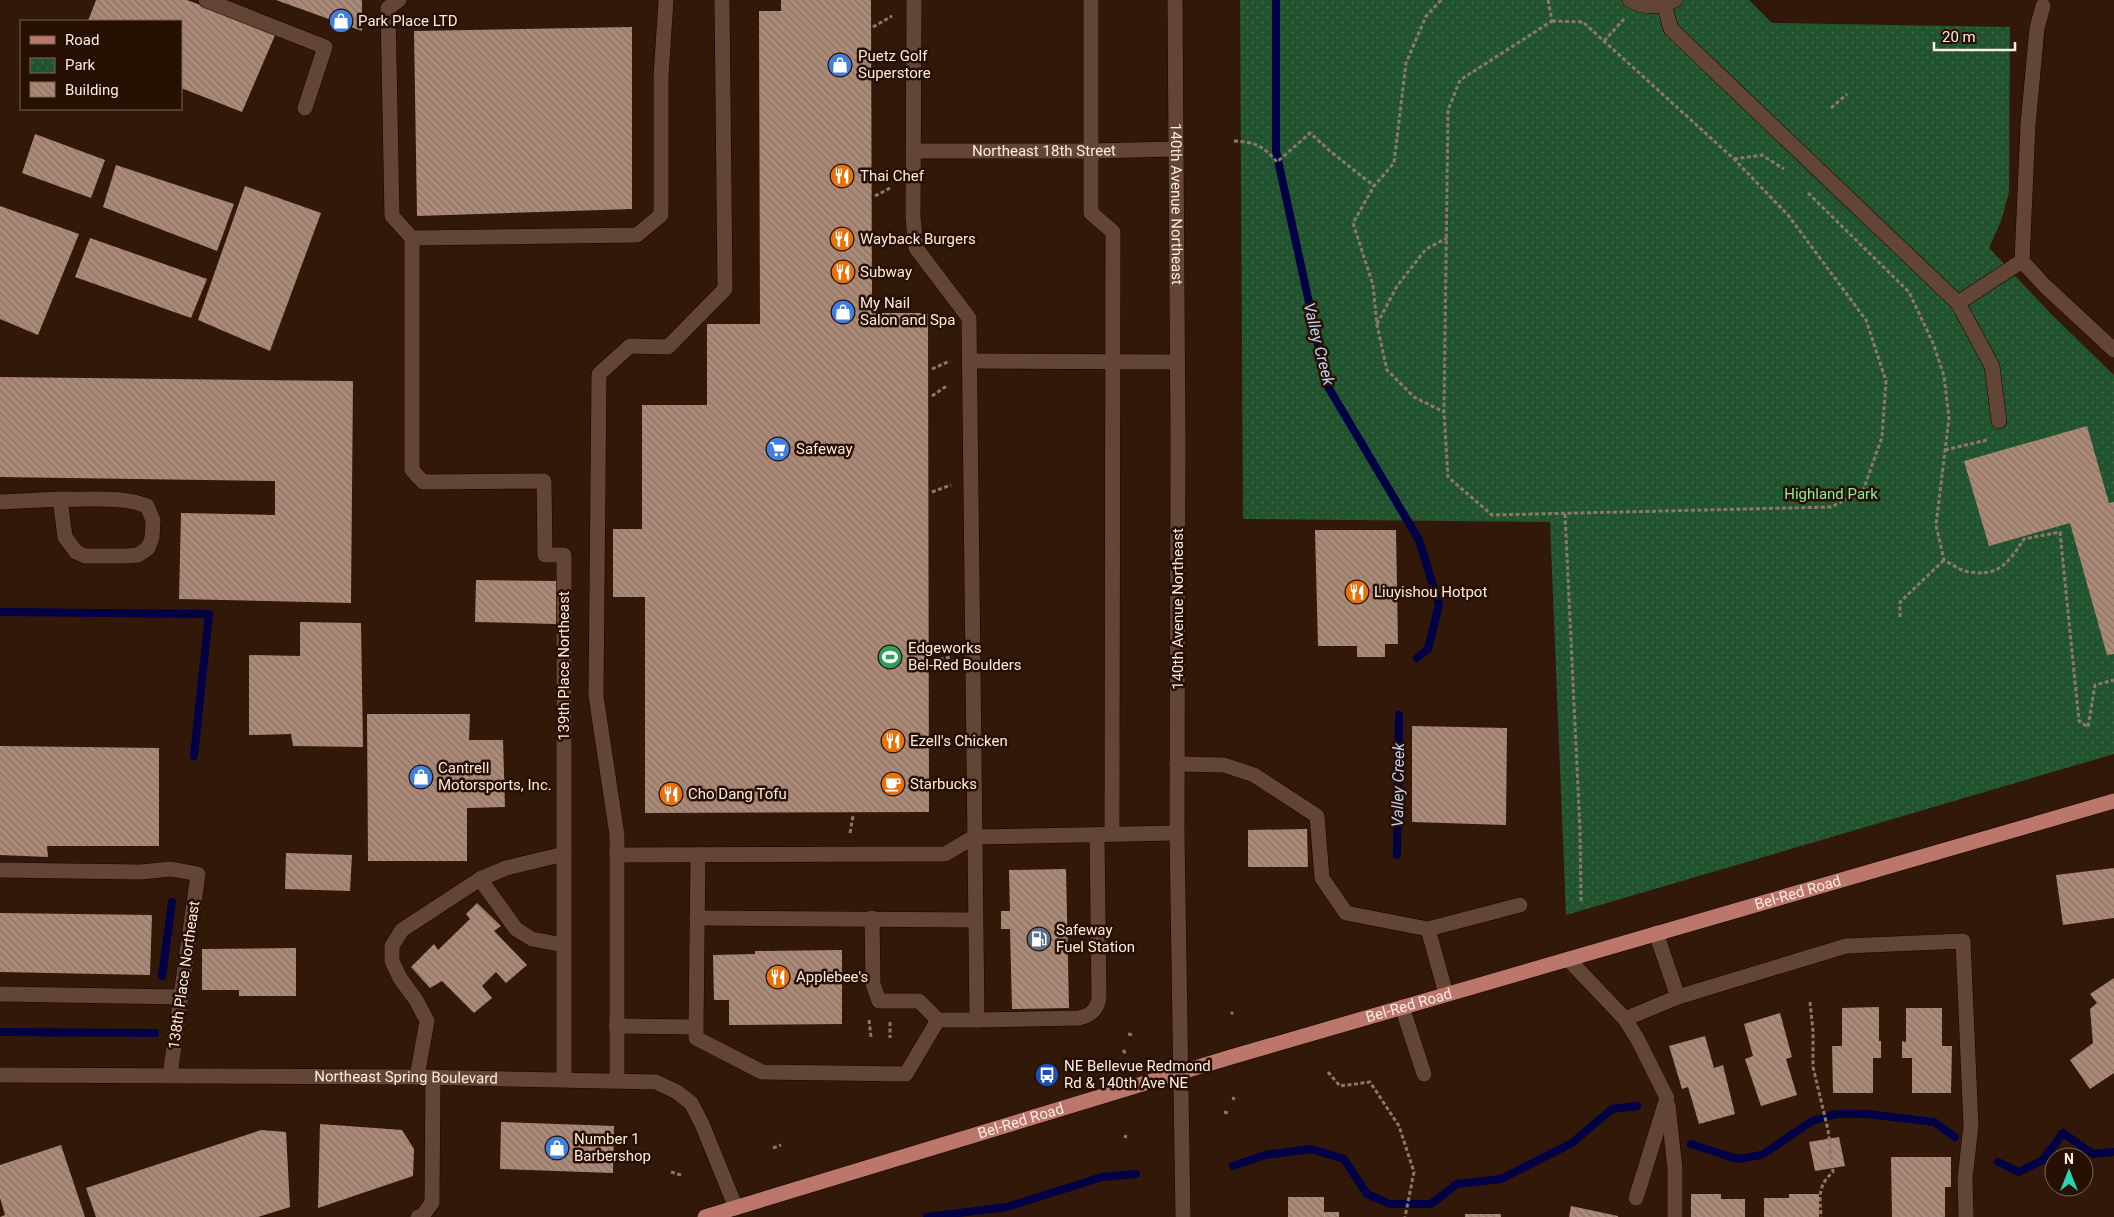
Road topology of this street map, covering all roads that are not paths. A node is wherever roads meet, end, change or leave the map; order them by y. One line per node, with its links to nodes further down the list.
1 (206, 0): 11 (main road)
2 (399, 0): 15 (main road)
3 (666, 0): 15 (main road)
4 (722, 0): 32 (main road)
5 (914, 0): 13 (main road)
6 (1092, 0): 14 (main road)
7 (1175, 0): 12 (main road, 140th Avenue Northeast)
8 (1630, 0): 9 (main road)
9 (1670, 2): 17 (main road)
10 (2043, 6): 16 (main road)
11 (305, 108)
12 (1176, 149): 14 (main road, Northeast 18th Street); 21 (main road, 140th Avenue Northeast)
13 (913, 150): 14 (main road, Northeast 18th Street); 19 (main road)
14 (1090, 152): 20 (main road)
15 (412, 238): 31 (main road, 139th Place Northeast)
16 (2022, 261): 17 (main road); 18 (main road)
17 (1958, 303): 22 (main road)
18 (2114, 350)
19 (970, 361): 20 (main road); 30 (main road)
20 (1113, 362): 21 (main road); 27 (main road)
21 (1177, 362): 25 (main road, 140th Avenue Northeast)
22 (1999, 420)
23 (60, 499): 23 (main road); 24 (main road)
24 (0, 502)
25 (1177, 764): 28 (main road, 140th Avenue Northeast); 40 (main road)
26 (2114, 801): 41 (main road, Bel-Red Road)
27 (1112, 834): 28 (main road); 29 (main road)
28 (1177, 834): 54 (main road, 140th Avenue Northeast)
29 (1097, 835): 30 (main road); 51 (main road)
30 (974, 837): 33 (main road); 39 (main road)
31 (564, 854): 35 (main road); 42 (main road, 139th Place Northeast)
32 (618, 854): 33 (main road); 52 (main road)
33 (698, 856): 37 (main road)
34 (0, 870): 46 (main road, 138th Place Northeast)
35 (480, 879): 42 (main road); 58 (main road)
36 (1520, 905): 40 (main road)
37 (697, 918): 38 (main road); 53 (main road)
38 (872, 918): 39 (main road); 50 (main road)
39 (975, 920): 51 (main road)
40 (1428, 929): 45 (main road)
41 (1656, 933): 43 (main road, Bel-Red Road); 47 (main road)
42 (564, 945): 60 (main road, 139th Place Northeast)
43 (1568, 959): 45 (main road, Bel-Red Road); 49 (main road)
44 (0, 994): 46 (main road)
45 (1446, 994): 48 (main road, Bel-Red Road)
46 (181, 997): 57 (main road, 138th Place Northeast)
47 (1678, 997): 49 (main road); 69 (main road)
48 (1402, 1007): 54 (main road, Bel-Red Road); 55 (main road)
49 (1624, 1019): 62 (main road)
50 (938, 1020): 51 (main road); 53 (main road)
51 (977, 1020)
52 (616, 1026): 53 (main road); 61 (main road)
53 (696, 1027)
54 (1180, 1072): 64 (main road, Bel-Red Road); 67 (main road, 140th Avenue Northeast)
55 (1424, 1074)
56 (0, 1075): 57 (main road, Northeast Spring Boulevard)
57 (170, 1075): 58 (main road, Northeast Spring Boulevard)
58 (417, 1077): 59 (main road, Northeast Spring Boulevard)
59 (434, 1077): 60 (main road, Northeast Spring Boulevard); 65 (main road)
60 (564, 1079): 61 (main road, Northeast Spring Boulevard)
61 (617, 1080): 64 (main road, Northeast Spring Boulevard)
62 (1667, 1098): 63 (main road); 68 (main road)
63 (1636, 1198)
64 (736, 1208): 66 (main road, Bel-Red Road)
65 (418, 1217)
66 (706, 1217)
67 (1183, 1217)
68 (1675, 1217)
69 (1966, 1217)

